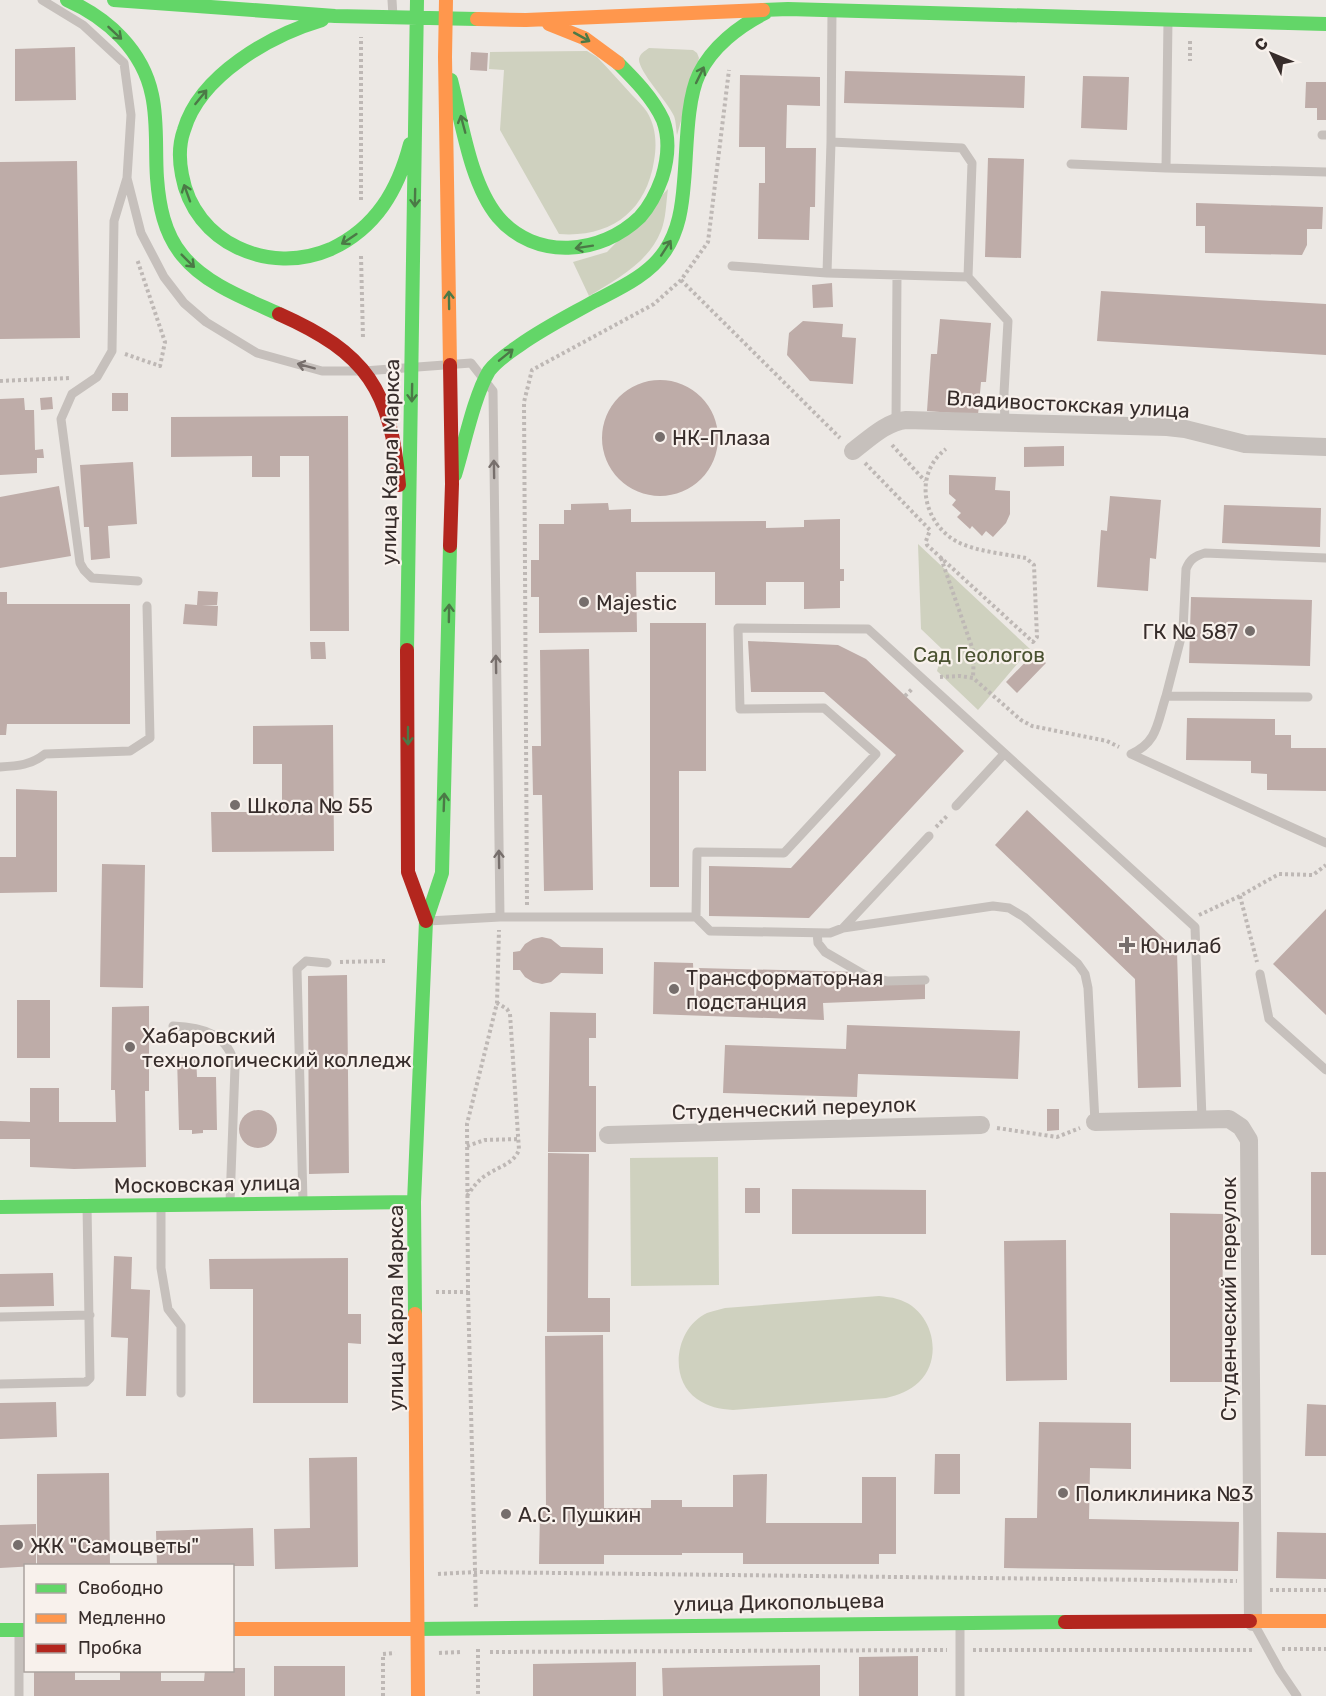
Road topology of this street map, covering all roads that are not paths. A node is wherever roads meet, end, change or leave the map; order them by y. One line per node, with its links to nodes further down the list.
1 (42, 0): 17 (lane)
2 (67, 0): 16 (main road, one-way to 16)
3 (114, 0): 9 (main road)
4 (392, 0): 10 (lane)
5 (417, 0): 14 (main road, улица Карла Маркса)
6 (446, 0): 15 (main road)
7 (786, 6): 8 (main road); 11 (main road); 32 (main road, one-way to 7)
8 (832, 10): 12 (main road); 18 (lane)
9 (335, 16): 10 (main road); 14 (main road, one-way to 9)
10 (393, 16): 11 (main road)
11 (526, 20): 15 (main road, one-way to 15)
12 (1167, 20): 13 (main road); 20 (lane)
13 (1326, 24)
14 (417, 55): 35 (main road, улица Карла Маркса, one-way to 35)
15 (445, 57): 32 (main road, улица Карла Маркса, one-way to 15)
16 (149, 84): 17 (lane); 27 (main road, one-way to 27)
17 (128, 90): 22 (lane)
18 (831, 142): 24 (lane); 26 (lane)
19 (1071, 164): 20 (lane)
20 (1166, 168): 21 (lane)
21 (1326, 172)
22 (127, 178): 27 (lane, one-way to 22); 34 (lane)
23 (732, 266): 24 (lane)
24 (827, 273): 25 (lane)
25 (897, 275): 26 (lane); 28 (lane)
26 (968, 277): 29 (lane)
27 (364, 371): 35 (main road); 44 (lane, one-way to 27)
28 (897, 421): 29 (street, Владивостокская улица); 31 (street)
29 (1005, 423): 30 (street, Владивостокская улица)
30 (1326, 447)
31 (853, 451)
32 (452, 484): 46 (main road, улица Карла Маркса, one-way to 32)
33 (1326, 558): 37 (lane)
34 (138, 581)
35 (408, 591): 46 (main road, улица Карла Маркса, one-way to 46)
36 (147, 606): 40 (lane)
37 (1166, 696): 38 (lane); 43 (lane)
38 (1308, 697)
39 (1004, 754): 41 (lane); 45 (lane); 54 (lane)
40 (0, 767)
41 (956, 806)
42 (928, 836): 47 (lane)
43 (1326, 843)
44 (500, 917): 45 (lane); 46 (lane)
45 (696, 917): 48 (lane)
46 (426, 921): 58 (main road, улица Карла Маркса)
47 (843, 928): 48 (lane); 55 (lane)
48 (817, 933): 51 (lane)
49 (327, 963): 59 (lane)
50 (1260, 974): 53 (lane)
51 (925, 980)
52 (173, 1026): 60 (lane)
53 (1326, 1070)
54 (1202, 1119): 55 (street, Студенческий переулок); 70 (street, Студенческий переулок)
55 (1095, 1122)
56 (981, 1125): 57 (street, Студенческий переулок)
57 (608, 1135)
58 (414, 1202): 59 (main road, Московская улица); 72 (main road, улица Карла Маркса)
59 (304, 1203): 60 (main road, Московская улица)
60 (230, 1204): 61 (main road, Московская улица)
61 (161, 1205): 62 (main road, Московская улица); 67 (lane)
62 (87, 1206): 63 (main road, Московская улица); 64 (lane)
63 (0, 1207)
64 (90, 1315): 65 (lane); 66 (lane)
65 (0, 1317)
66 (0, 1384)
67 (181, 1393)
68 (1326, 1621): 70 (main road, улица Дикопольцева)
69 (960, 1622): 70 (main road, улица Дикопольцева); 72 (main road, улица Дикопольцева); 77 (lane)
70 (1252, 1622): 78 (lane)
71 (234, 1629): 72 (main road, улица Дикопольцева)
72 (418, 1629): 76 (main road, улица Карла Маркса)
73 (0, 1630): 74 (main road)
74 (22, 1630): 75 (lane)
75 (19, 1696)
76 (418, 1696)
77 (960, 1696)
78 (1297, 1696)

